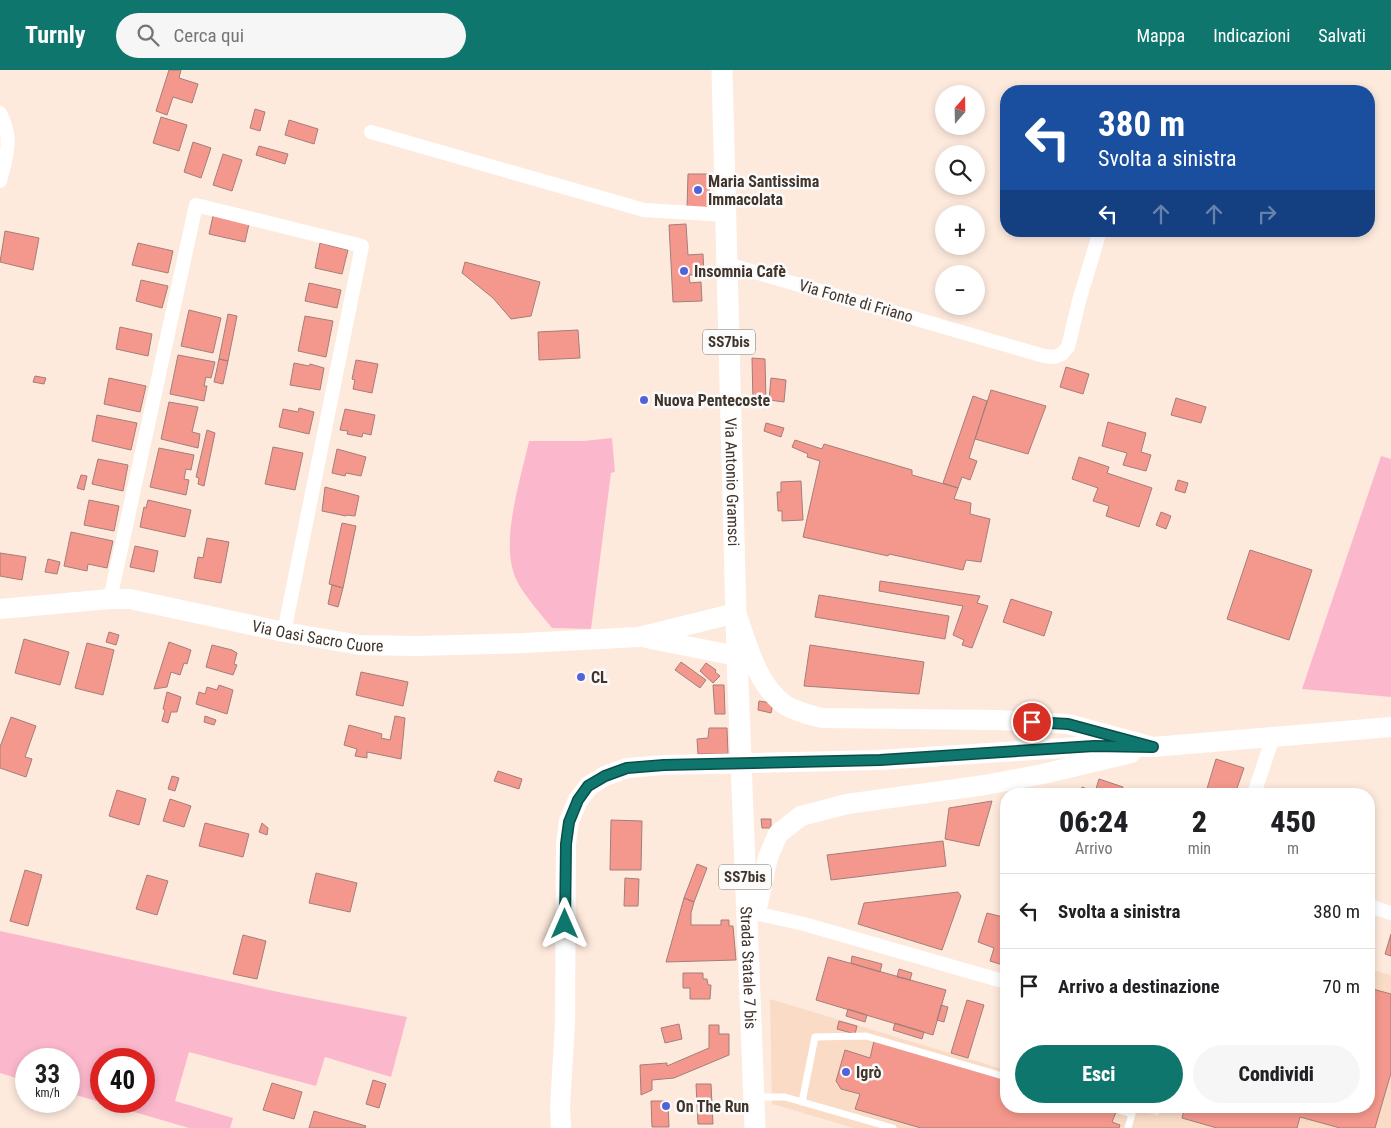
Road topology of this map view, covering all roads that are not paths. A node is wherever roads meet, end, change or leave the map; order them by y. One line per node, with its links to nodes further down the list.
1 (722, 70): 5 (main road, Via Antonio Gramsci / SS7bis)
2 (0, 113): 4 (street)
3 (371, 132): 5 (street)
4 (0, 182)
5 (726, 215): 7 (main road, Via Antonio Gramsci / SS7bis)
6 (1098, 237): 7 (street, Via Fonte di Friano)
7 (727, 264): 10 (main road, Via Antonio Gramsci / SS7bis)
8 (110, 599): 9 (street, Via Oasi Sacro Cuore); 11 (street, Via Oasi Sacro Cuore); 11 (street)
9 (0, 610)
10 (736, 613): 12 (street, Via Oasi Sacro Cuore); 13 (main road, Via Antonio Gramsci / SS7bis); 16 (street)
11 (284, 632): 12 (street, Via Oasi Sacro Cuore)
12 (639, 637): 13 (street, Via Oasi Sacro Cuore)
13 (737, 656): 19 (main road, Strada Statale 7 bis / SS7bis)
14 (1391, 727): 15 (street)
15 (1273, 737): 16 (street); 17 (street)
16 (1153, 747): 19 (street); 26 (street)
17 (1256, 788)
18 (1375, 908): 20 (street)
19 (746, 911): 21 (street); 23 (main road, Strada Statale 7 bis / SS7bis)
20 (1391, 913)
21 (1000, 980)
22 (1000, 1075): 24 (lane)
23 (754, 1097): 24 (lane); 27 (main road, Strada Statale 7 bis / SS7bis)
24 (802, 1102): 28 (lane)
25 (1129, 1113): 29 (lane)
26 (561, 1128)
27 (755, 1128)
28 (893, 1128)
29 (1128, 1128)

